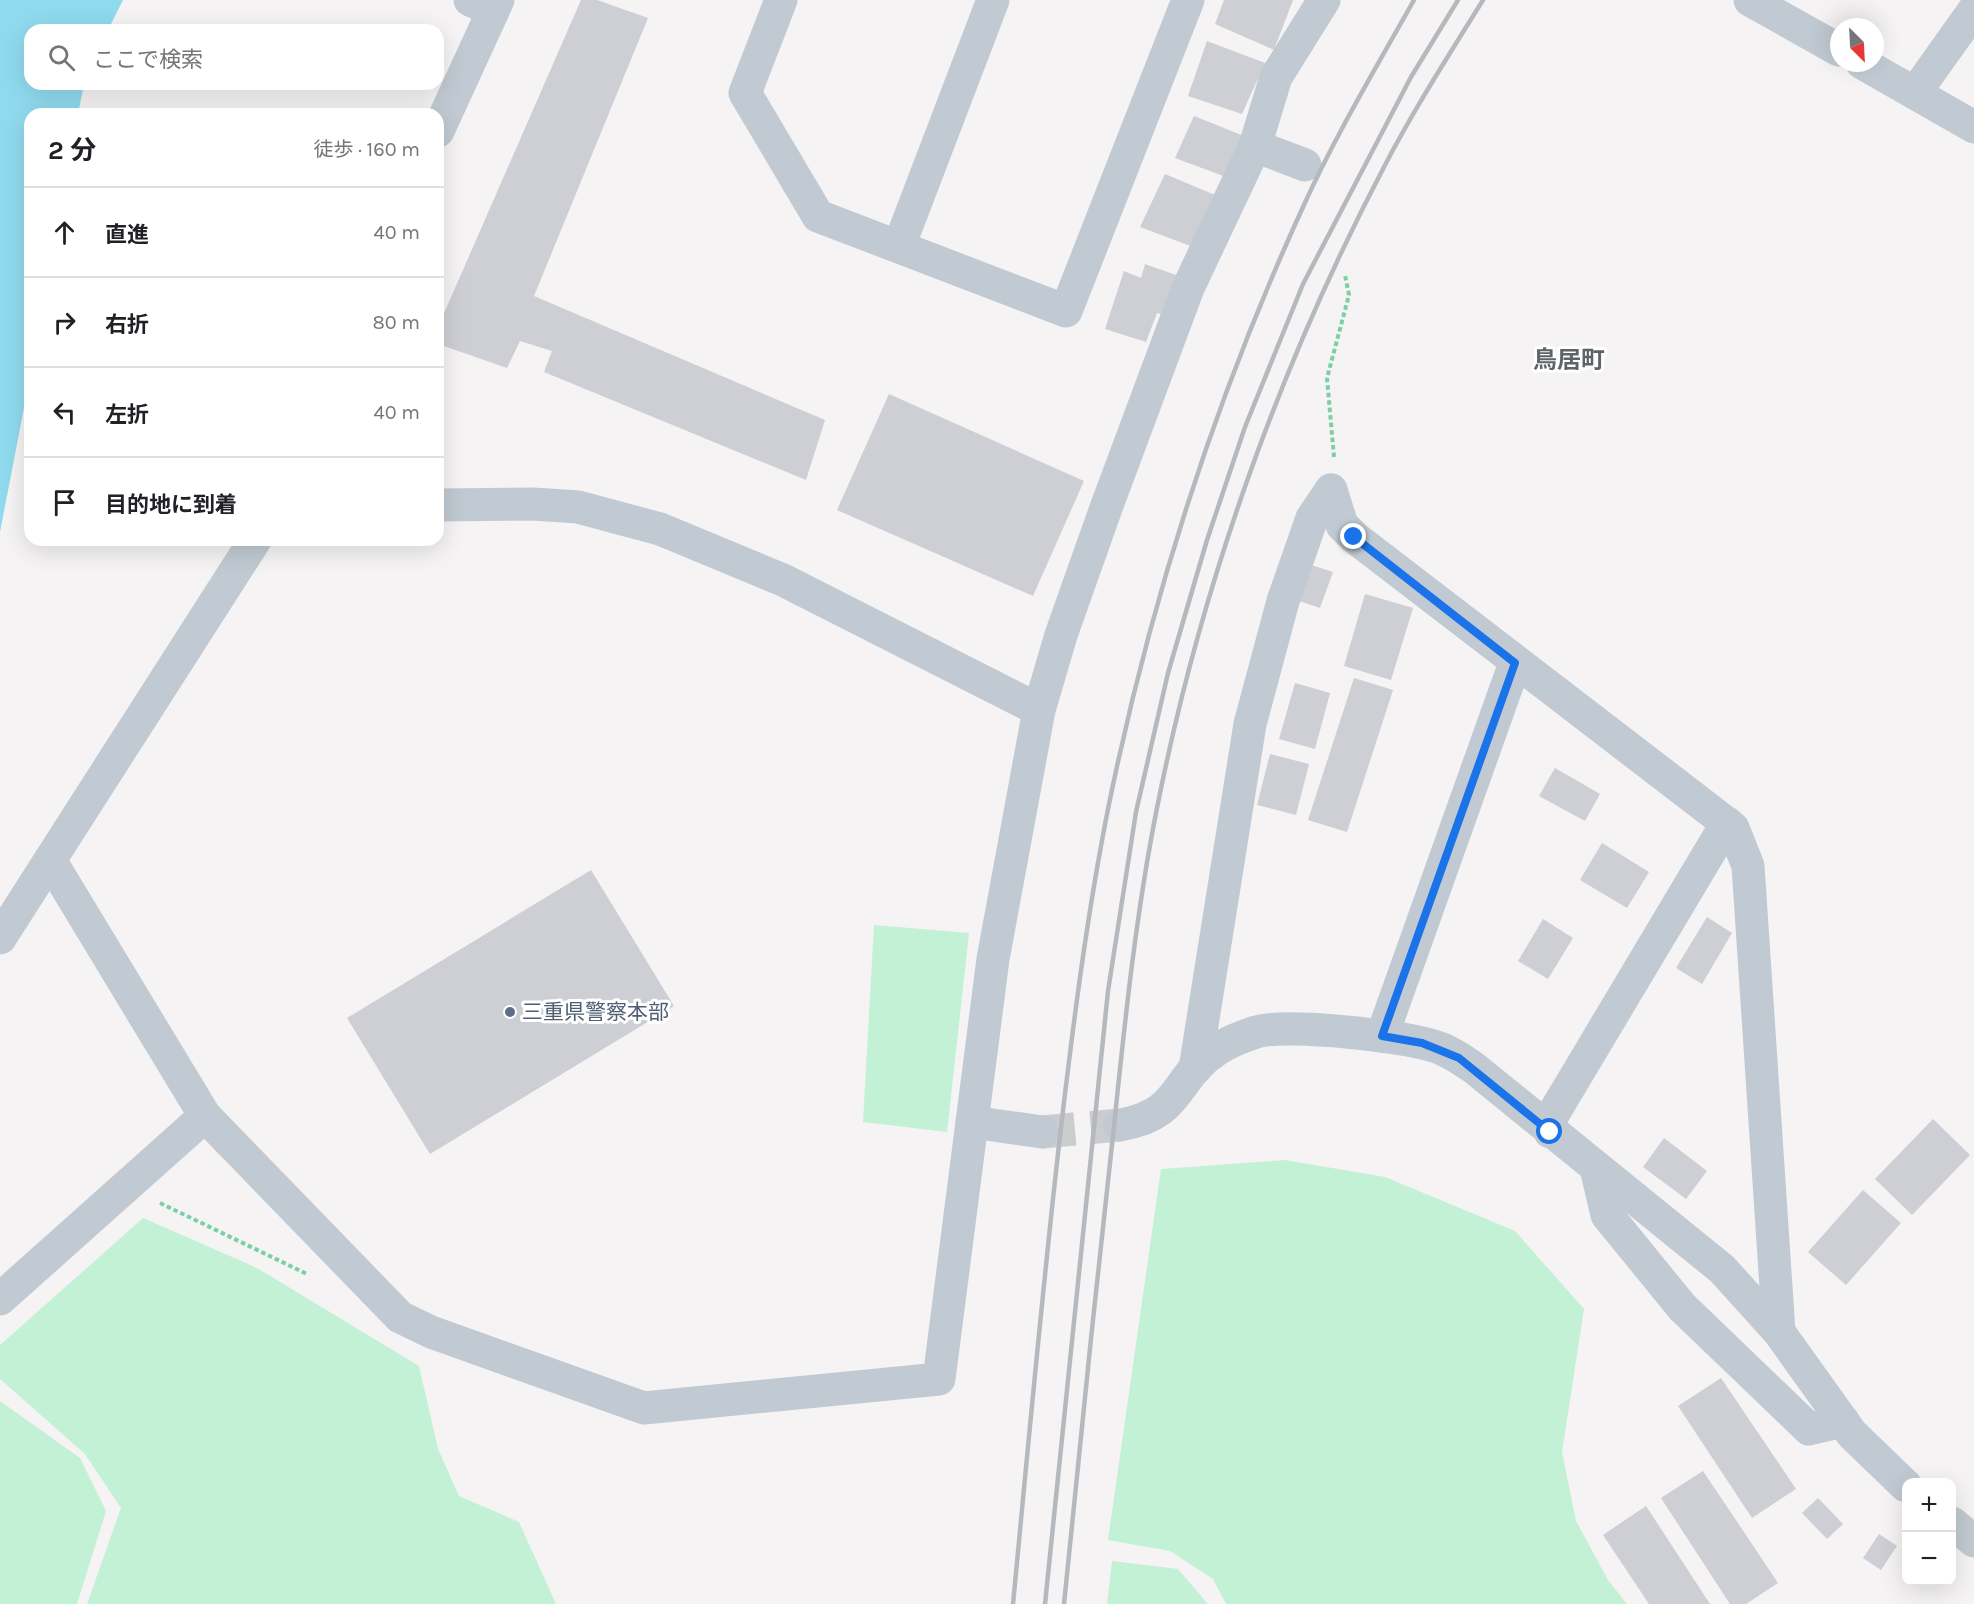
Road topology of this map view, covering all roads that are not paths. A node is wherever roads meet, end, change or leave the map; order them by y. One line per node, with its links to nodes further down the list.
1 (781, 0): 15 (street)
2 (993, 0): 15 (street)
3 (1188, 0): 15 (street)
4 (1324, 0): 13 (street)
5 (1750, 0): 8 (street)
6 (487, 3): 11 (street)
7 (1974, 10): 10 (street)
8 (1830, 45)
9 (1878, 72): 10 (street)
10 (1915, 93): 12 (street)
11 (444, 115)
12 (1974, 127)
13 (1255, 146): 14 (street); 19 (street)
14 (1305, 165)
15 (899, 246)
16 (444, 505): 19 (street)
17 (251, 546): 21 (street)
18 (1515, 663): 20 (street); 23 (street); 24 (street)
19 (1039, 710): 26 (street)
20 (1727, 824): 29 (street); 32 (street)
21 (50, 860): 22 (street); 25 (street)
22 (0, 938)
23 (1382, 1036): 24 (street); 29 (street)
24 (1195, 1069): 27 (street)
25 (205, 1116): 26 (street); 31 (street)
26 (972, 1122): 28 (street)
27 (1120, 1125)
28 (1042, 1132)
29 (1550, 1132): 30 (street)
30 (1596, 1168): 32 (street); 33 (street)
31 (0, 1299)
32 (1779, 1332): 33 (street)
33 (1843, 1421): 34 (street)
34 (1902, 1483)
35 (1956, 1526): 36 (street)
36 (1974, 1541)

